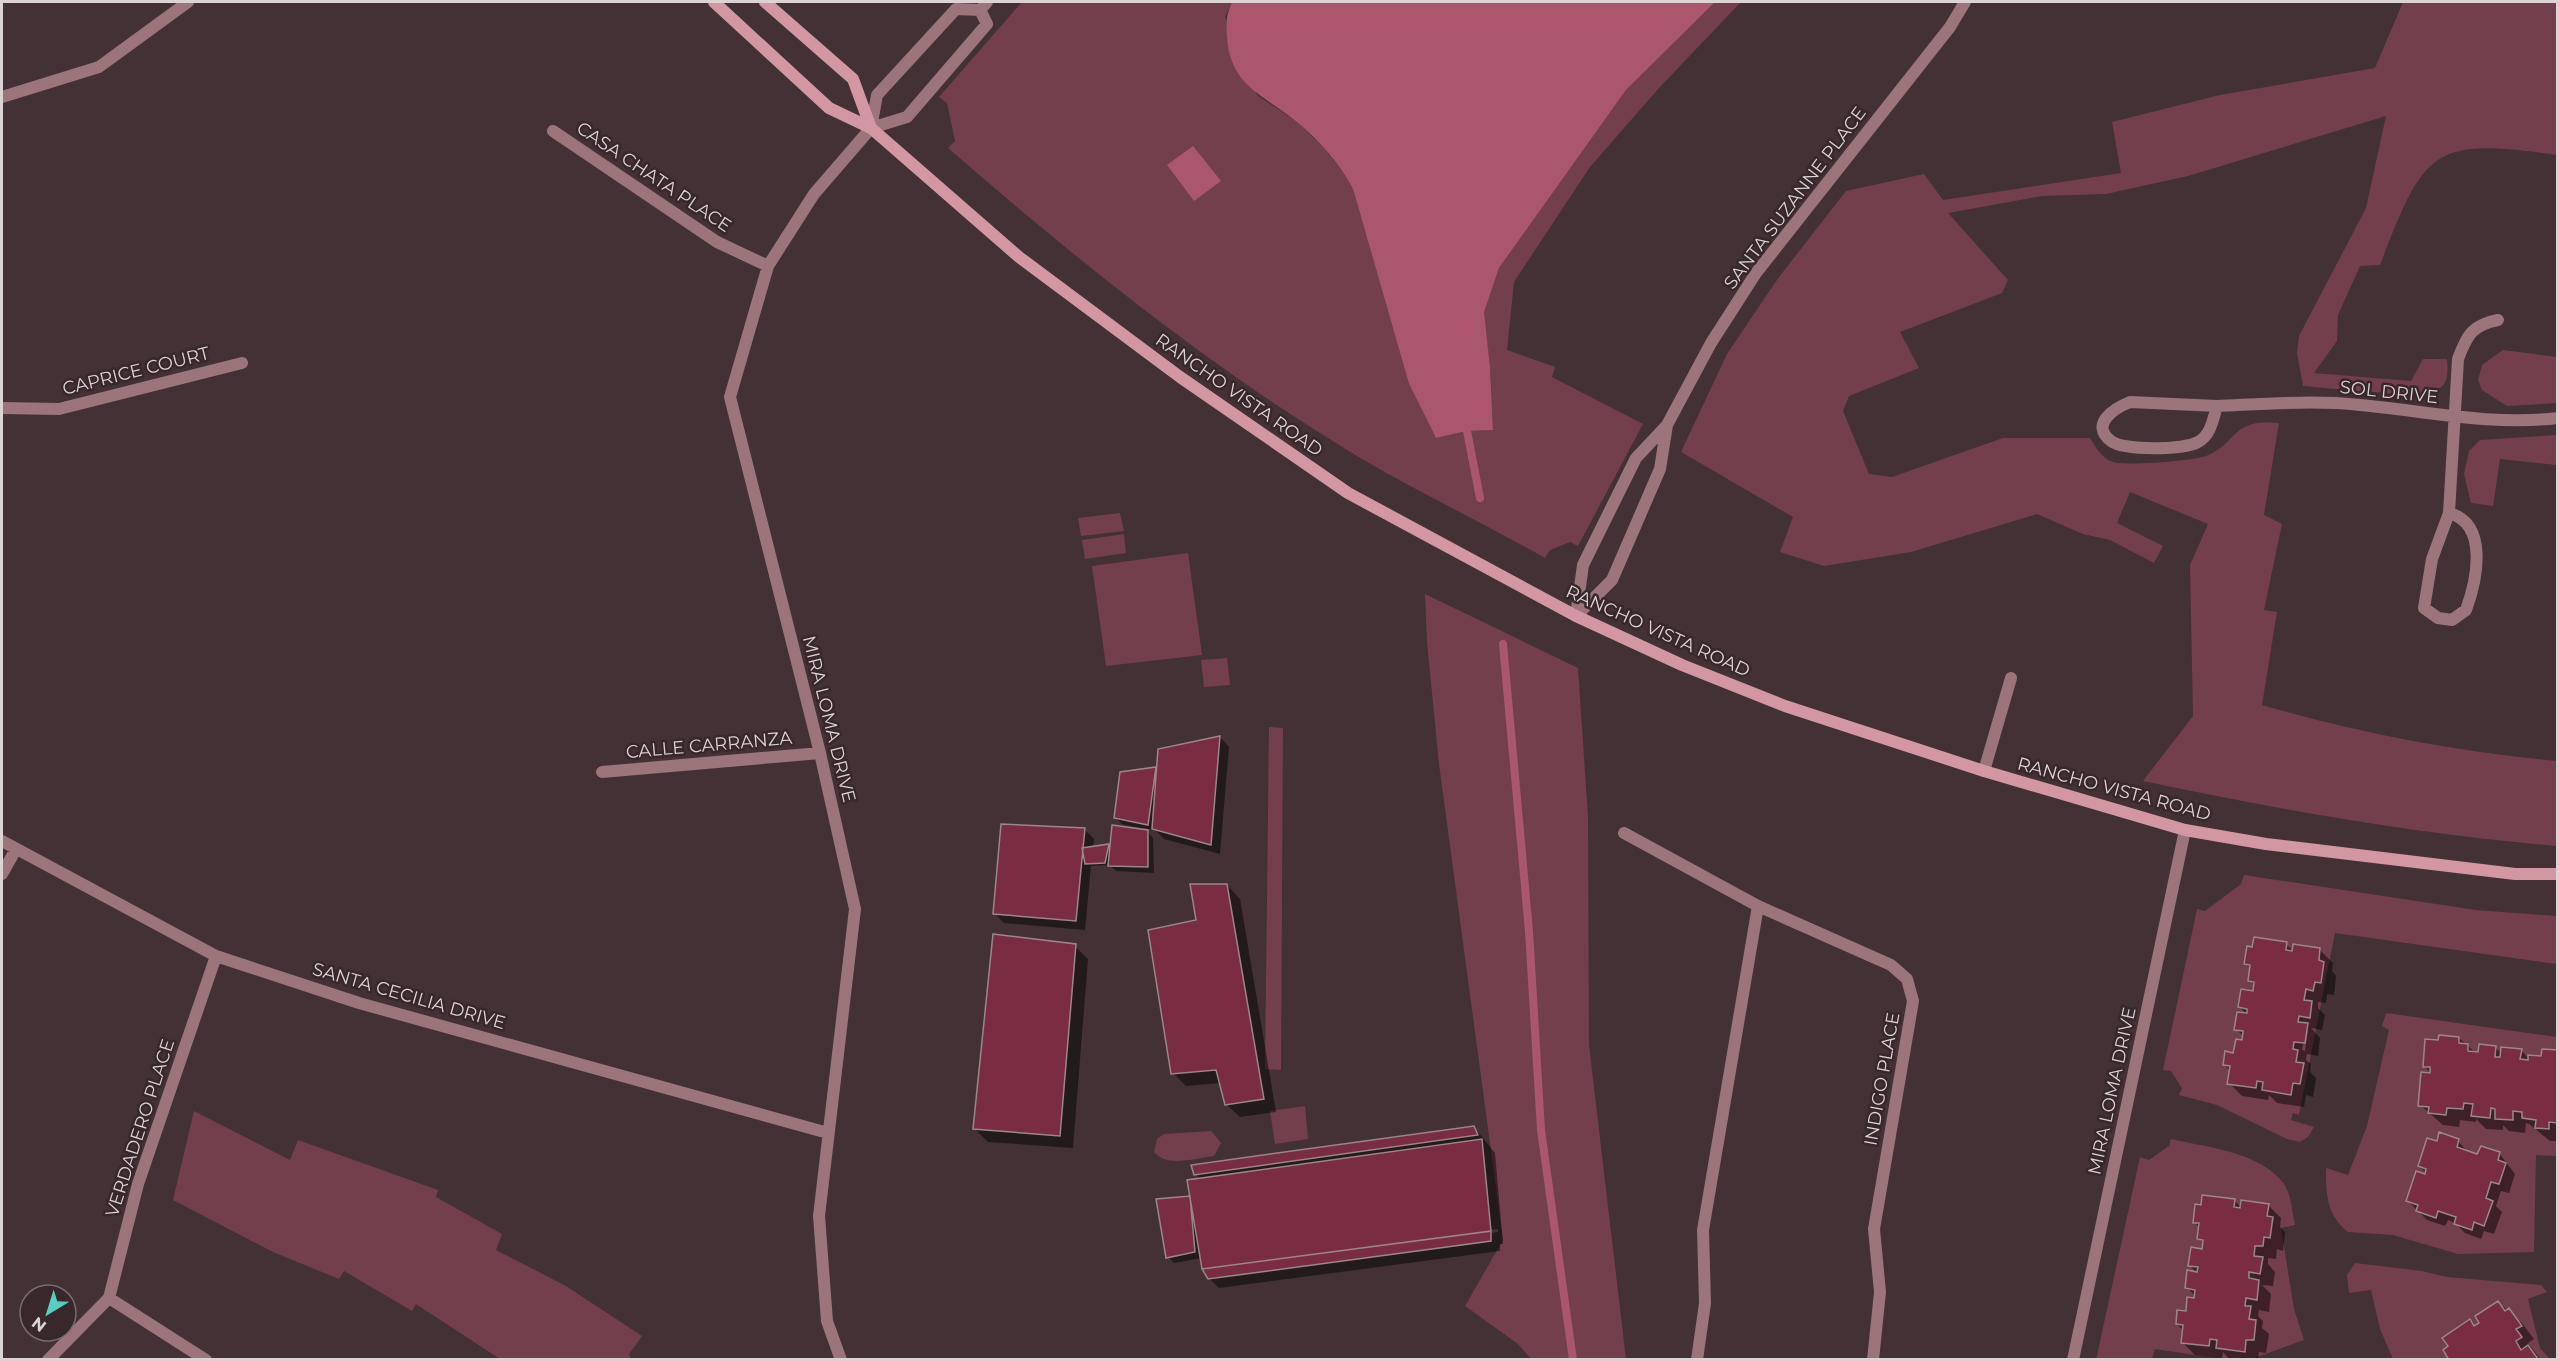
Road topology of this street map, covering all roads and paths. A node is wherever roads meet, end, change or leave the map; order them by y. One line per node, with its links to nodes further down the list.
1 (188, 2): 6 (street)
2 (714, 2): 7 (main road, RANCHO VISTA ROAD)
3 (765, 2): 7 (main road, RANCHO VISTA ROAD)
4 (1965, 2): 16 (street, SANTA SUZANNE PLACE)
5 (984, 6): 7 (street); 7 (street)
6 (2, 97)
7 (871, 128): 9 (street, MIRA LOMA DRIVE); 18 (main road, RANCHO VISTA ROAD)
8 (553, 131): 9 (street, CASA CHATA PLACE)
9 (768, 266): 20 (street, MIRA LOMA DRIVE)
10 (2498, 320): 14 (street)
11 (242, 363): 13 (street, CAPRICE COURT)
12 (2217, 406): 12 (street, SOL DRIVE); 14 (street, SOL DRIVE)
13 (2, 408)
14 (2457, 418): 15 (street, SOL DRIVE); 17 (street)
15 (2558, 418)
16 (1667, 425): 18 (street, SANTA SUZANNE PLACE); 18 (street, SANTA SUZANNE PLACE)
17 (2449, 513): 17 (street)
18 (1576, 616): 21 (main road, RANCHO VISTA ROAD)
19 (2011, 678): 21 (street)
20 (820, 753): 22 (street, CALLE CARRANZA); 31 (street, MIRA LOMA DRIVE)
21 (1984, 771): 23 (main road, RANCHO VISTA ROAD)
22 (602, 772)
23 (2185, 830): 28 (main road, RANCHO VISTA ROAD); 38 (street, MIRA LOMA DRIVE)
24 (1624, 833): 29 (street, INDIGO PLACE)
25 (2, 841): 26 (street, SANTA CECILIA DRIVE)
26 (16, 849): 27 (street); 30 (street, SANTA CECILIA DRIVE)
27 (2, 874)
28 (2558, 874)
29 (1758, 906): 36 (street); 37 (street, INDIGO PLACE)
30 (216, 956): 31 (street, SANTA CECILIA DRIVE); 32 (street, VERDADERO PLACE)
31 (828, 1132): 35 (street, MIRA LOMA DRIVE)
32 (110, 1298): 33 (street); 34 (street)
33 (48, 1359)
34 (206, 1359)
35 (841, 1359)
36 (1697, 1359)
37 (1873, 1359)
38 (2073, 1359)

